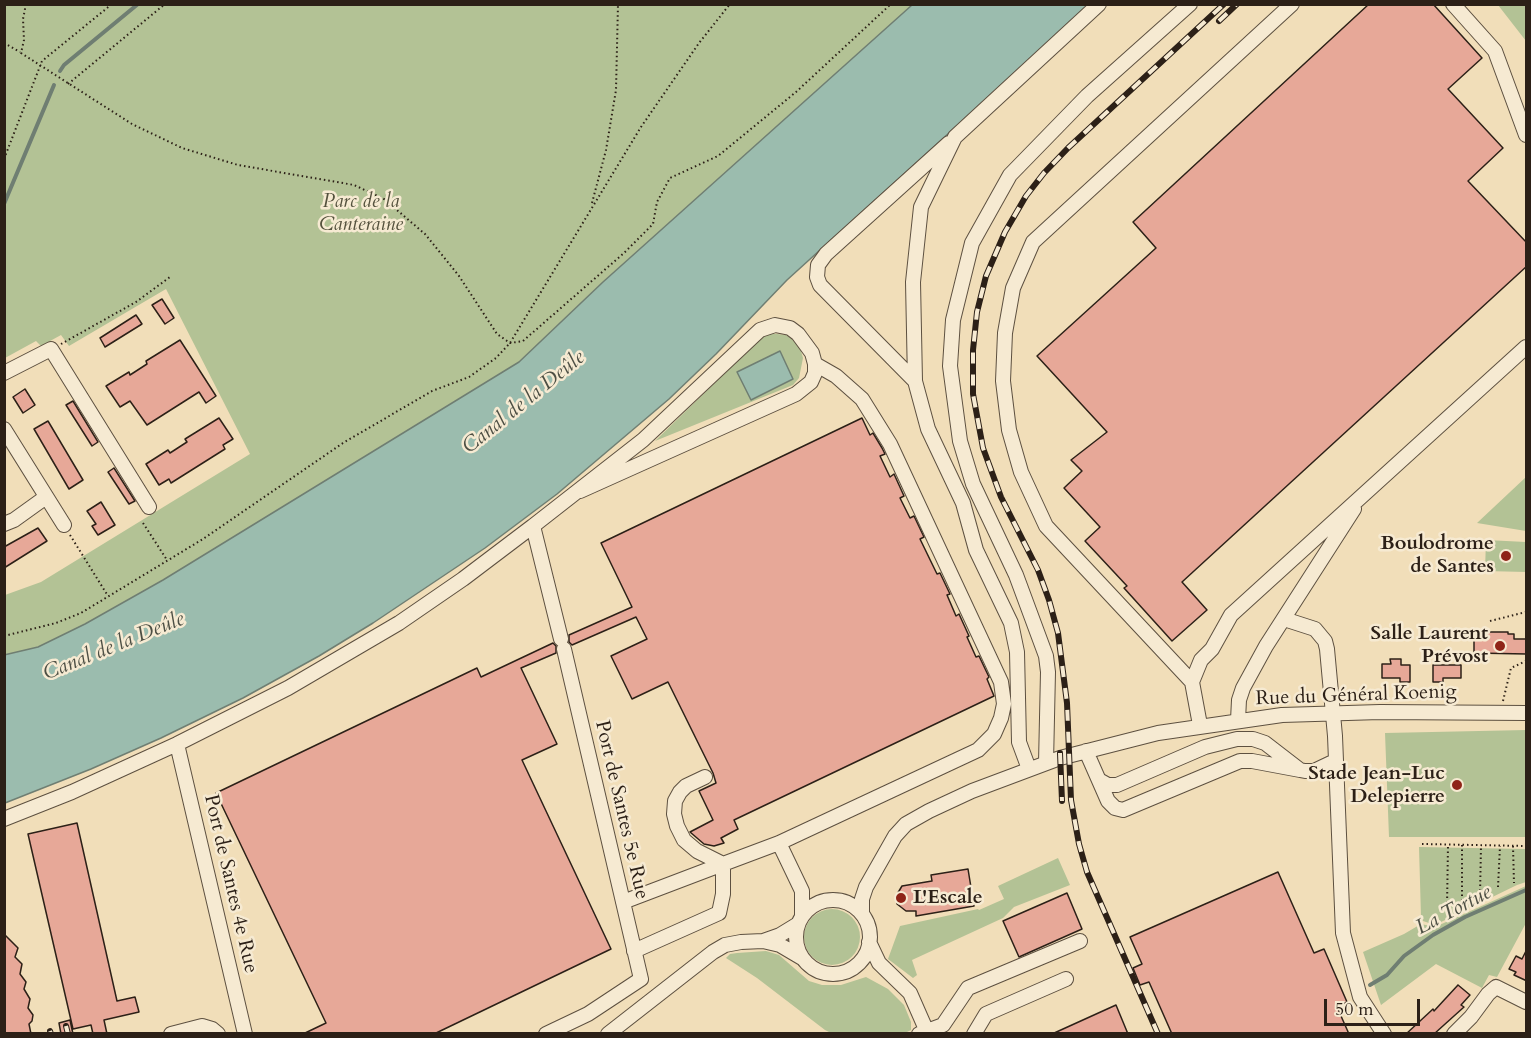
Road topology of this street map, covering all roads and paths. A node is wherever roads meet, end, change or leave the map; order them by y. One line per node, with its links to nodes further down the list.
1 (26, 4): 12 (path)
2 (112, 4): 13 (path)
3 (165, 4): 14 (path)
4 (618, 4): 18 (path)
5 (730, 4): 18 (path)
6 (891, 4): 20 (path)
7 (1099, 4): 16 (street)
8 (1190, 4): 51 (street)
9 (1292, 4): 42 (street)
10 (1453, 4): 15 (street)
11 (4, 43): 12 (path)
12 (21, 53): 13 (path)
13 (40, 67): 14 (path); 17 (path)
14 (68, 84): 20 (path)
15 (1527, 135)
16 (955, 137): 25 (street); 25 (street)
17 (4, 159)
18 (591, 207): 20 (path)
19 (170, 277): 22 (path)
20 (510, 343): 35 (path)
21 (1527, 346): 28 (street)
22 (51, 350): 24 (street); 30 (street)
23 (815, 364): 27 (street); 27 (street); 57 (street)
24 (4, 373)
25 (915, 381): 52 (street)
26 (4, 429): 29 (street)
27 (580, 491): 34 (street)
28 (1363, 495): 38 (street); 42 (street)
29 (46, 497): 32 (street); 33 (street)
30 (149, 507)
31 (143, 523): 35 (path)
32 (4, 524)
33 (64, 525): 36 (path)
34 (533, 526): 48 (street); 72 (street, Port de Santes 5e Rue)
35 (167, 560): 36 (path)
36 (108, 596): 40 (path)
37 (1527, 612): 39 (path)
38 (1284, 619): 43 (street); 46 (street)
39 (1490, 621)
40 (4, 636)
41 (1527, 661): 44 (path)
42 (1191, 682): 47 (street)
43 (1333, 712): 44 (street, Rue du Général Koenig); 46 (street, Rue du Général Koenig); 50 (street)
44 (1501, 713): 45 (street, Rue du Général Koenig)
45 (1527, 713)
46 (1238, 720): 47 (street, Rue du Général Koenig)
47 (1200, 726): 49 (street, Rue du Général Koenig)
48 (177, 744): 56 (street); 89 (street, Port de Santes 4e Rue)
49 (1086, 751): 51 (street, Rue du Général Koenig); 55 (street)
50 (1335, 761): 53 (street); 93 (street)
51 (1046, 763): 52 (street, Rue du Général Koenig)
52 (1029, 769): 66 (street, Rue du Général Koenig)
53 (1300, 770): 55 (street); 55 (street)
54 (705, 777): 65 (street)
55 (1099, 780)
56 (4, 819)
57 (779, 843): 65 (street); 67 (street)
58 (1422, 844): 59 (path)
59 (1448, 845): 60 (path); 74 (path)
60 (1462, 845): 61 (path); 73 (path)
61 (1481, 846): 62 (path); 70 (path)
62 (1500, 846): 63 (path); 69 (path)
63 (1513, 846): 64 (path); 68 (path)
64 (1527, 846)
65 (723, 864): 72 (street); 80 (street)
66 (873, 874): 71 (street, Rue du Général Koenig); 75 (street, Rue du Général Koenig)
67 (797, 877): 71 (street); 76 (street)
68 (1514, 884)
69 (1498, 887)
70 (1480, 895)
71 (833, 901): 75 (street); 76 (street)
72 (622, 902): 80 (street, Port de Santes 5e Rue)
73 (1462, 906)
74 (1447, 907)
75 (862, 914): 79 (street)
76 (800, 920): 77 (street); 81 (street)
77 (763, 941): 81 (street); 91 (street)
78 (1080, 941): 86 (street)
79 (870, 942): 82 (street); 83 (street)
80 (634, 951): 90 (street, Port de Santes 5e Rue)
81 (802, 958): 82 (street)
82 (851, 969): 83 (street)
83 (889, 974): 86 (street)
84 (1066, 979): 92 (street)
85 (1527, 1002): 94 (street)
86 (925, 1033)
87 (171, 1034): 88 (street)
88 (218, 1034)
89 (245, 1034)
90 (546, 1034)
91 (608, 1034)
92 (974, 1034)
93 (1384, 1034)
94 (1454, 1034)

